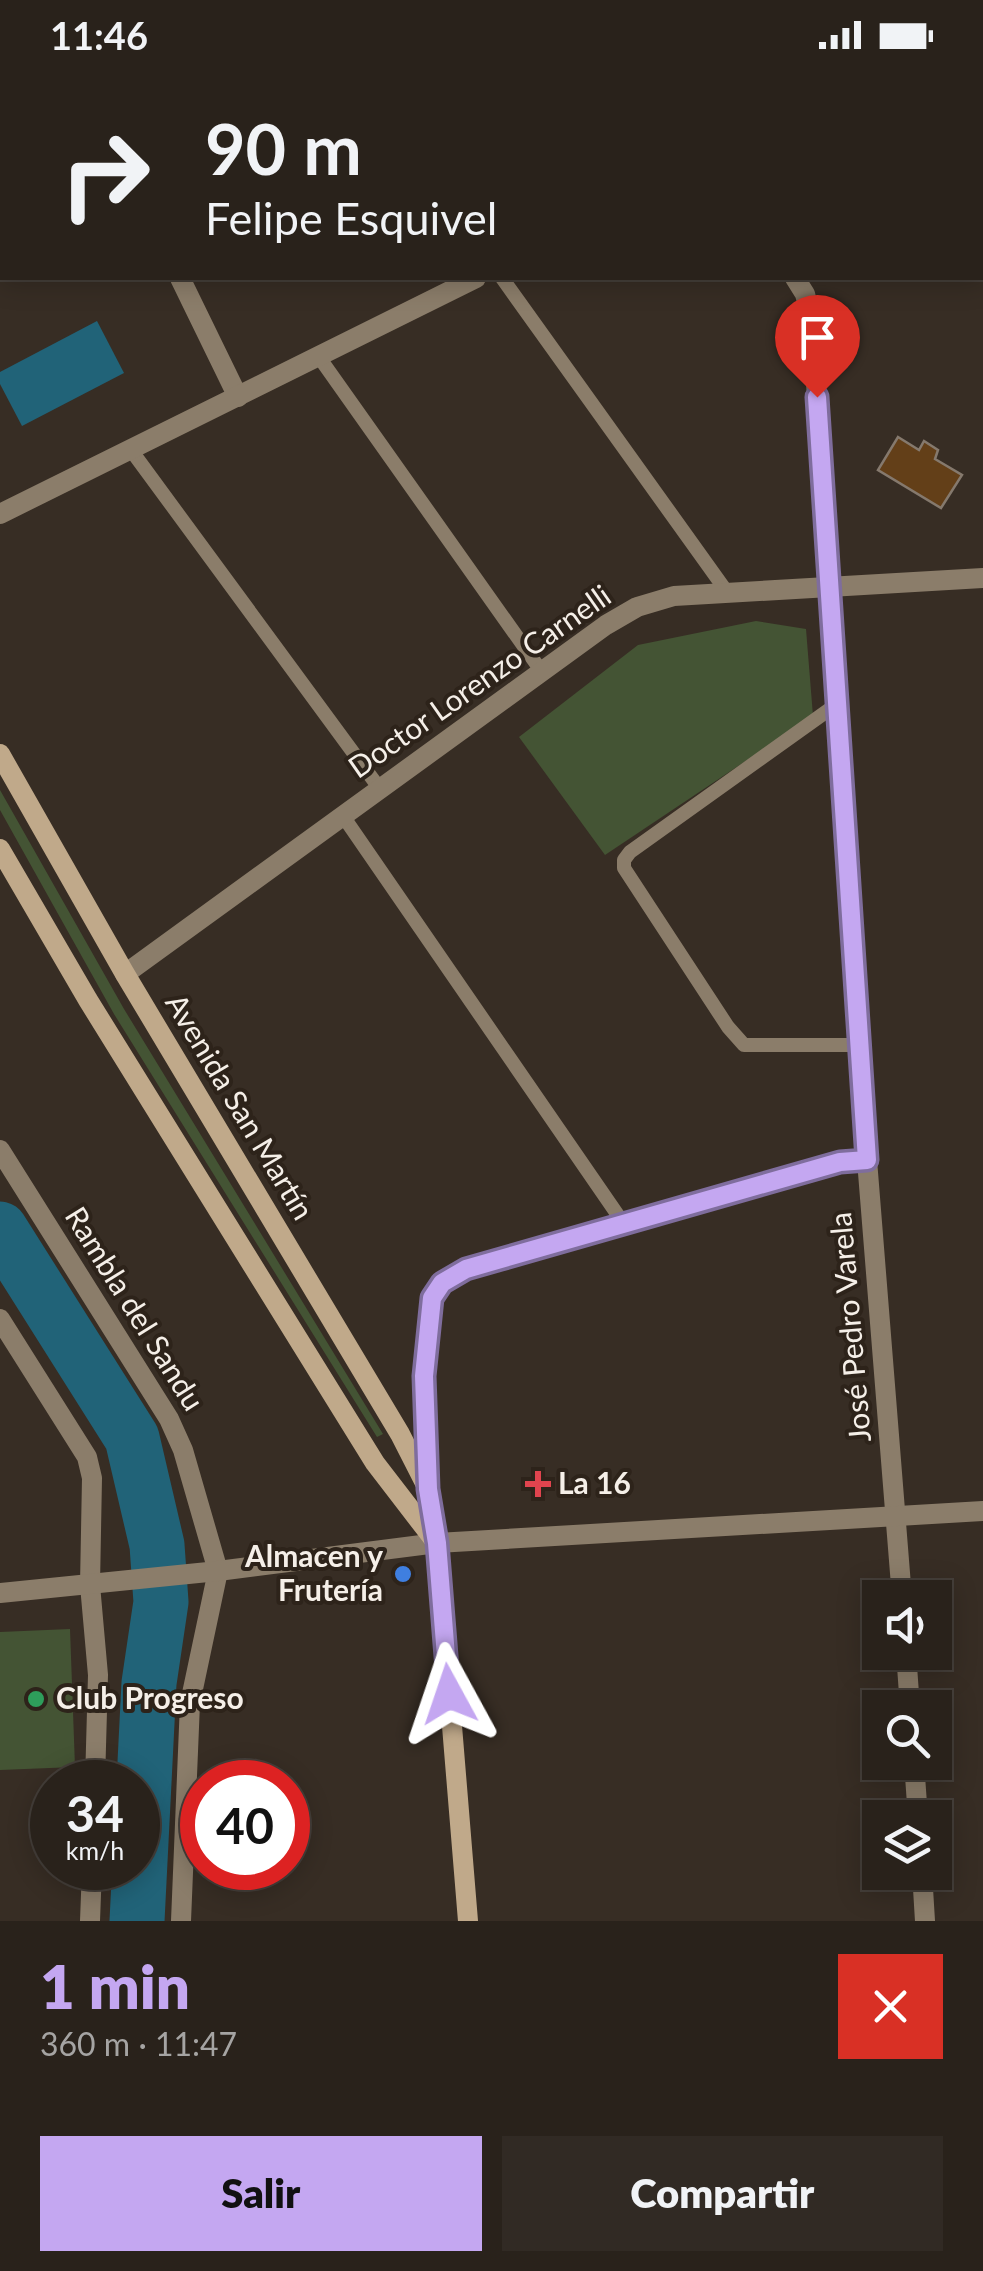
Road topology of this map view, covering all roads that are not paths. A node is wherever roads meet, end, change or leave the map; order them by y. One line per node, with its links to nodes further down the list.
1 (181, 280): 6 (street)
2 (472, 280): 5 (street)
3 (503, 280): 11 (lane)
4 (796, 280): 10 (street, José Pedro Varela)
5 (319, 357): 6 (street); 12 (lane)
6 (238, 397): 7 (street)
7 (131, 450): 8 (street); 15 (lane)
8 (0, 514)
9 (983, 578): 10 (street, Doctor Lorenzo Carnelli)
10 (830, 586): 11 (street, Doctor Lorenzo Carnelli); 13 (street, José Pedro Varela)
11 (727, 592): 12 (street, Doctor Lorenzo Carnelli)
12 (542, 672): 15 (street, Doctor Lorenzo Carnelli)
13 (837, 704): 19 (street, José Pedro Varela); 19 (lane)
14 (0, 754): 18 (street, Avenida San Martín)
15 (380, 790): 16 (street, Doctor Lorenzo Carnelli)
16 (343, 816): 18 (street, Doctor Lorenzo Carnelli); 22 (lane)
17 (0, 849): 27 (street)
18 (125, 974): 24 (street, Avenida San Martín)
19 (859, 1045): 21 (street, José Pedro Varela)
20 (0, 1150): 28 (street, Rambla del Sandu)
21 (867, 1160): 22 (street); 26 (street, José Pedro Varela)
22 (624, 1224): 24 (street)
23 (0, 1319): 30 (street)
24 (428, 1489): 27 (street, Avenida San Martín)
25 (983, 1511): 26 (street)
26 (896, 1517): 27 (street); 29 (street, José Pedro Varela)
27 (437, 1543): 28 (street); 37 (street, Avenida San Martín)
28 (209, 1572): 30 (street); 36 (street, Rambla del Sandu)
29 (901, 1580)
30 (90, 1584): 31 (street); 32 (street)
31 (0, 1593)
32 (95, 1760)
33 (91, 1890): 35 (street)
34 (923, 1890): 38 (street)
35 (90, 1921)
36 (181, 1921)
37 (468, 1921)
38 (925, 1921)

